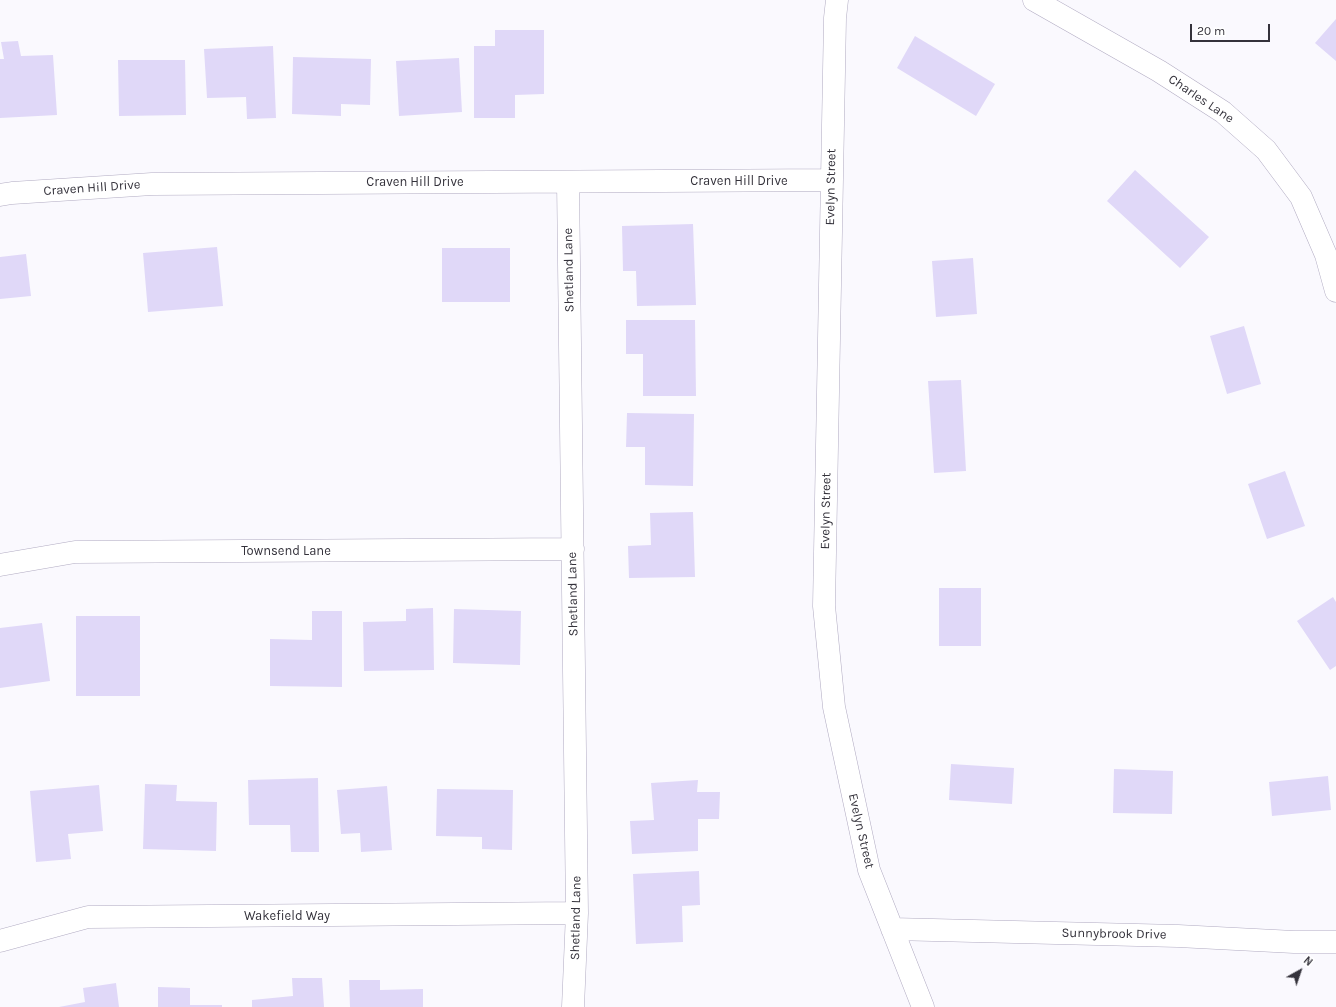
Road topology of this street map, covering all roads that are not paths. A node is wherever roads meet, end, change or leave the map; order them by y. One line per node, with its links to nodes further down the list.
1 (837, 0): 3 (street, Evelyn Street)
2 (1034, 0): 6 (street, Charles Lane)
3 (831, 180): 4 (street, Craven Hill Drive); 10 (street, Evelyn Street)
4 (568, 182): 5 (street, Craven Hill Drive); 7 (street, Shetland Lane)
5 (0, 195)
6 (1336, 291)
7 (572, 549): 8 (street, Townsend Lane); 9 (street, Shetland Lane)
8 (0, 565)
9 (577, 913): 11 (street, Wakefield Way); 13 (street, Shetland Lane)
10 (892, 929): 12 (street, Sunnybrook Drive); 14 (street, Evelyn Street)
11 (0, 941)
12 (1336, 942)
13 (573, 1007)
14 (923, 1007)

